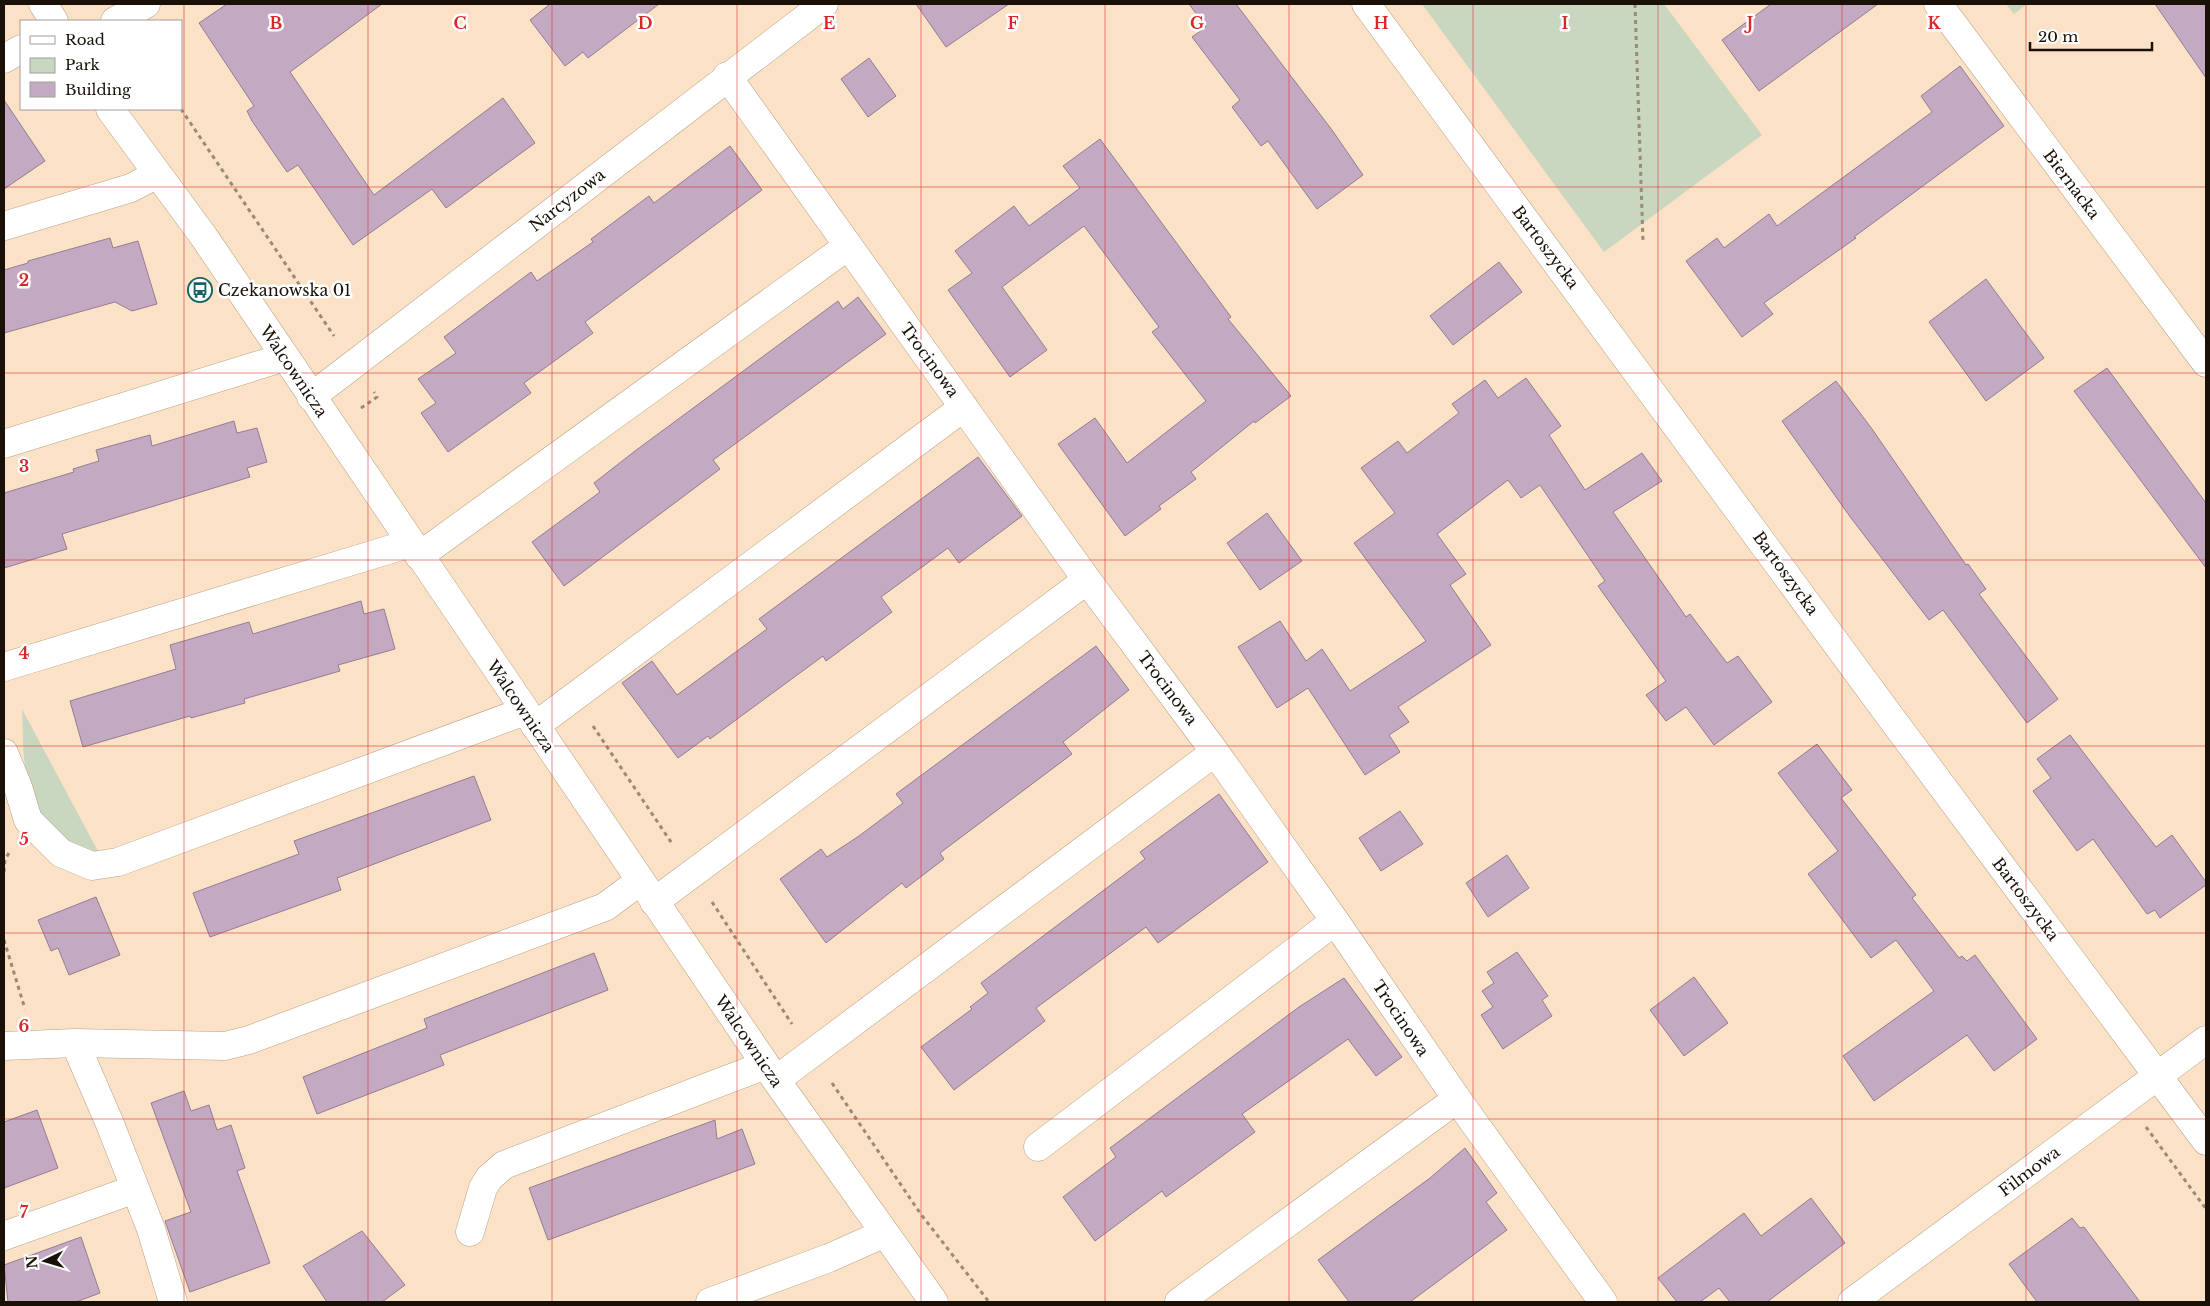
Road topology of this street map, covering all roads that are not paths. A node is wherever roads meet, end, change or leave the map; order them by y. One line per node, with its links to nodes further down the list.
1 (146, 4): 5 (street)
2 (824, 4): 8 (street, Narcyzowa)
3 (1366, 4): 30 (street, Bartoszycka)
4 (1938, 4): 14 (street, Biernacka)
5 (117, 20)
6 (20, 49): 7 (street)
7 (4, 59)
8 (727, 76): 12 (street, Trocinowa); 15 (street, Narcyzowa)
9 (111, 110): 10 (street, Walcownicza)
10 (157, 174): 11 (street); 13 (street, Walcownicza)
11 (4, 226)
12 (848, 246): 16 (street, Trocinowa); 18 (street)
13 (285, 357): 15 (street, Walcownicza); 17 (street)
14 (2206, 363)
15 (311, 396): 18 (street, Walcownicza)
16 (964, 407): 19 (street, Trocinowa); 21 (street)
17 (4, 444)
18 (415, 550): 20 (street); 21 (street, Walcownicza)
19 (1087, 580): 22 (street, Trocinowa); 24 (street)
20 (4, 667)
21 (530, 719): 23 (street); 24 (street, Walcownicza)
22 (1215, 752): 25 (street, Trocinowa); 29 (street)
23 (4, 753)
24 (647, 892): 27 (street); 29 (street, Walcownicza)
25 (1335, 922): 31 (street, Trocinowa); 33 (street)
26 (2206, 1040): 30 (street, Filmowa)
27 (74, 1043): 28 (street); 34 (street)
28 (4, 1046)
29 (770, 1073): 35 (street); 36 (street, Walcownicza)
30 (2158, 1075): 32 (street, Bartoszycka); 43 (street, Filmowa)
31 (1457, 1099): 41 (street); 42 (street, Trocinowa)
32 (2206, 1142)
33 (1038, 1147)
34 (135, 1189): 37 (street); 38 (street)
35 (470, 1232)
36 (885, 1233): 39 (street); 40 (street, Walcownicza)
37 (4, 1236)
38 (173, 1302)
39 (710, 1302)
40 (934, 1302)
41 (1179, 1302)
42 (1603, 1302)
43 (1852, 1302)

